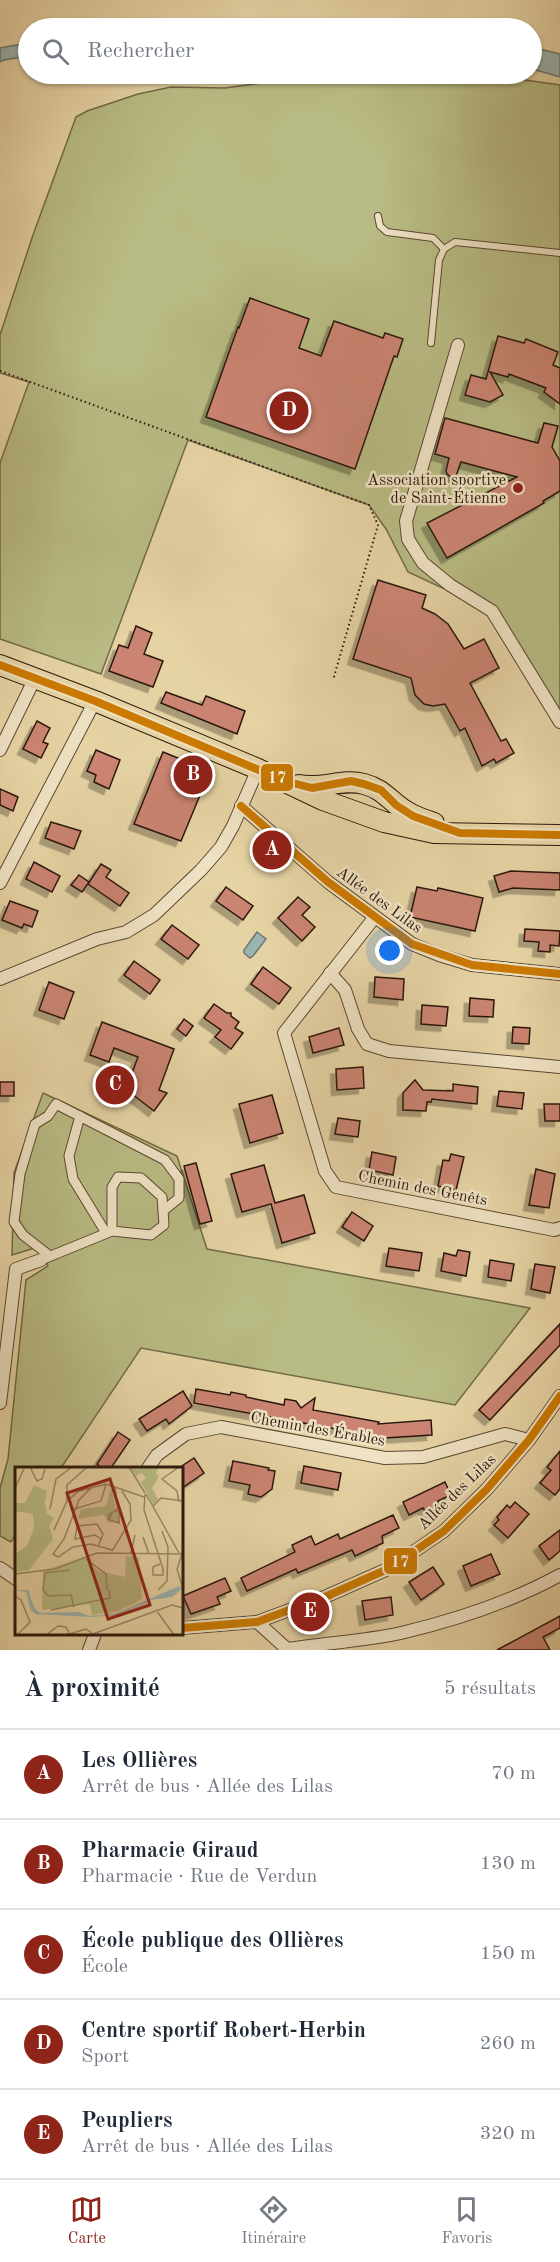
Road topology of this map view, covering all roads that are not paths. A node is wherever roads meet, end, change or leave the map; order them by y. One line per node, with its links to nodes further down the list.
1 (378, 216): 2 (lane)
2 (444, 249): 3 (lane); 4 (lane)
3 (560, 253)
4 (431, 342)
5 (458, 345): 9 (street)
6 (0, 665): 7 (main road)
7 (35, 678): 8 (main road); 10 (street)
8 (95, 701): 11 (main road); 16 (street)
9 (560, 722)
10 (0, 750)
11 (258, 770): 12 (main road); 13 (street)
12 (285, 781): 14 (main road); 14 (main road)
13 (241, 806): 17 (street, Allée des Lilas); 20 (street)
14 (460, 833): 15 (main road)
15 (560, 835)
16 (0, 883)
17 (374, 918): 18 (street, Chemin des Genêts); 19 (street, Allée des Lilas)
18 (330, 973): 21 (street); 24 (street, Chemin des Genêts)
19 (560, 974)
20 (0, 979)
21 (560, 1066)
22 (80, 1116): 23 (street); 25 (street); 26 (street)
23 (163, 1211): 25 (street); 25 (street)
24 (560, 1228)
25 (109, 1232): 26 (street)
26 (46, 1258): 28 (street)
27 (560, 1396): 29 (street, Allée des Lilas)
28 (0, 1403)
29 (528, 1440): 30 (street, Chemin des Érables); 34 (street, Allée des Lilas)
30 (149, 1467)
31 (0, 1568): 33 (street)
32 (560, 1575): 34 (street)
33 (15, 1578)
34 (257, 1622): 35 (street, Allée des Lilas)
35 (183, 1628)
36 (95, 1635): 37 (street)
37 (89, 1650)

